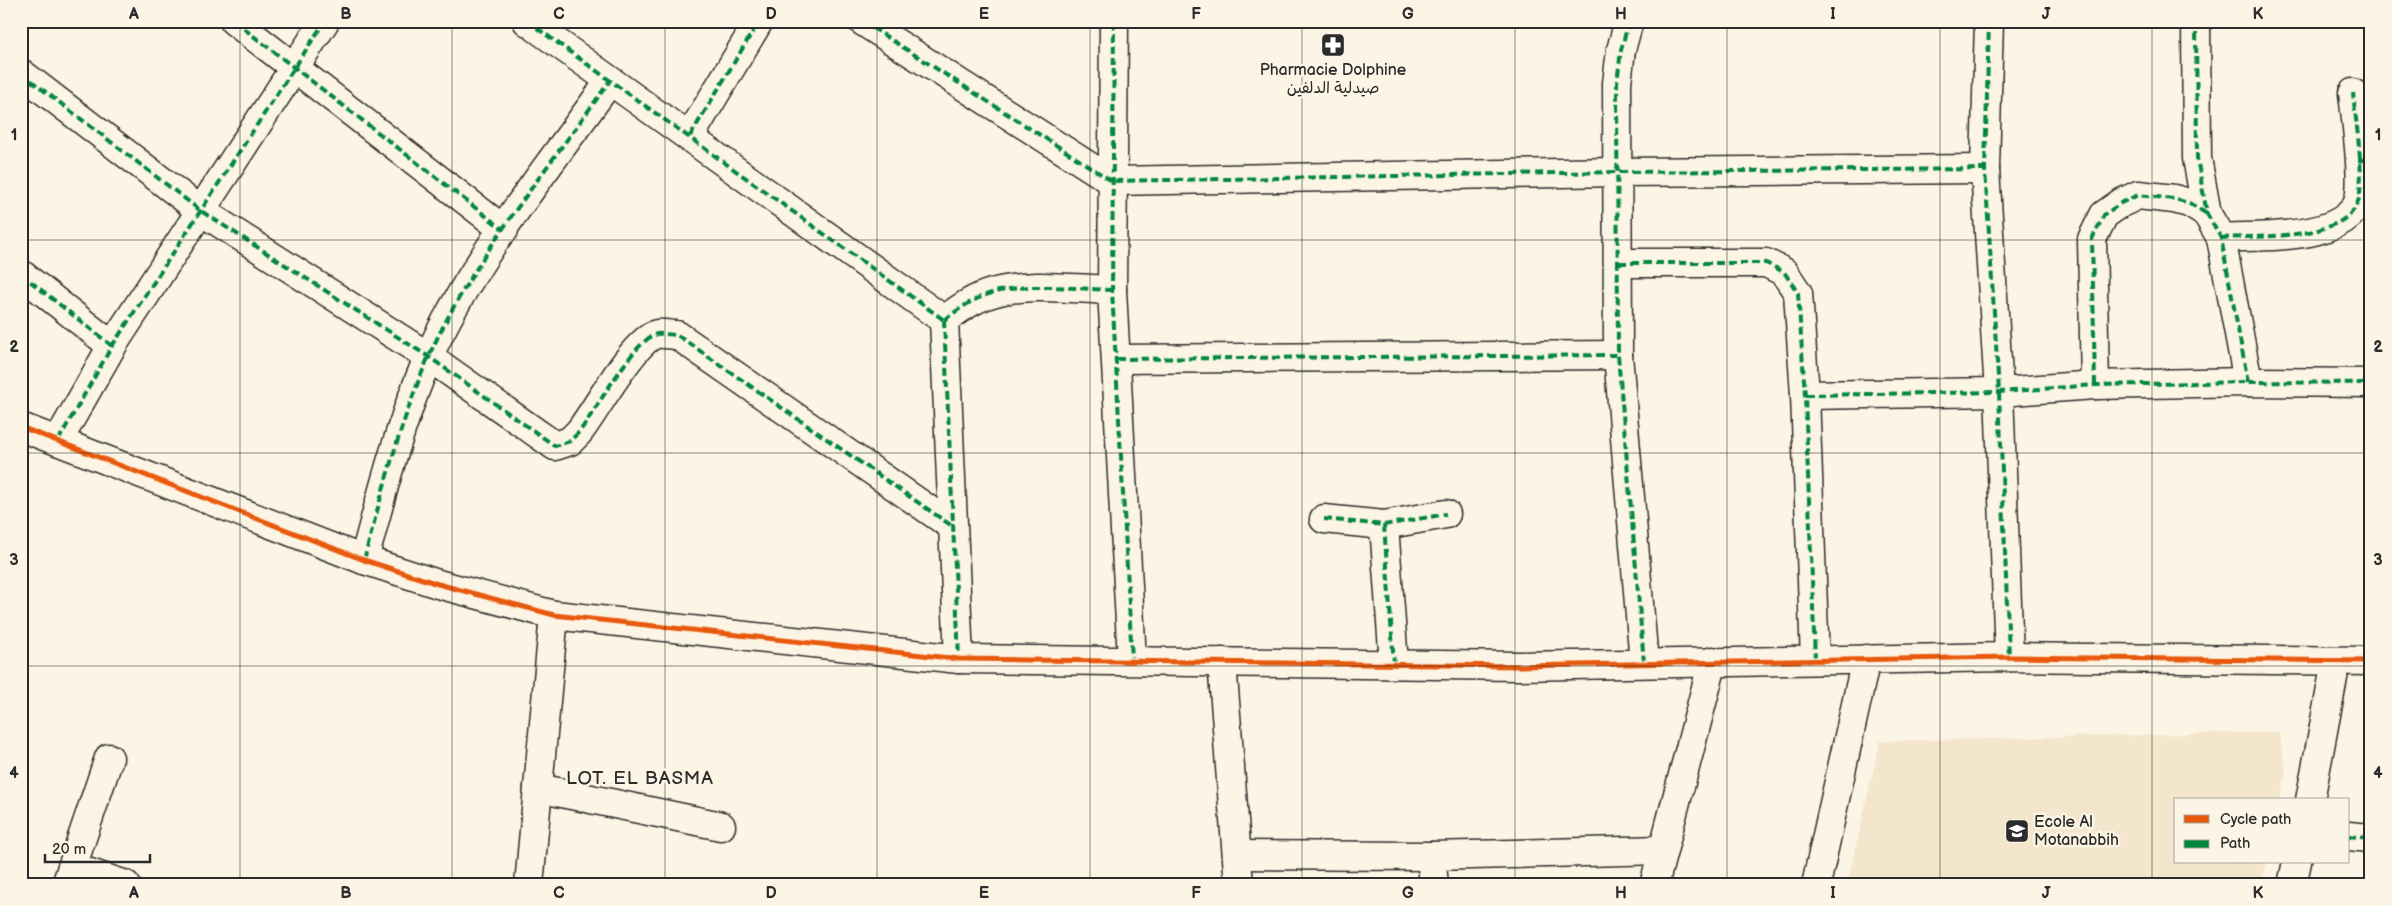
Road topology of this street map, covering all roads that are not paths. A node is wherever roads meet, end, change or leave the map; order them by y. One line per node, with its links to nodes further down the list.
1 (234, 21): 10 (street)
2 (325, 21): 10 (street)
3 (527, 21): 12 (street)
4 (759, 21): 14 (street)
5 (862, 21): 18 (street)
6 (1114, 21): 18 (street)
7 (1629, 21): 17 (street)
8 (1989, 21): 16 (street)
9 (2196, 21): 20 (street)
10 (297, 68): 19 (street); 21 (street)
11 (21, 73): 19 (street)
12 (609, 82): 14 (street); 21 (street)
13 (2354, 93): 15 (street)
14 (690, 136): 26 (street)
15 (2364, 160): 22 (street)
16 (1985, 169): 17 (street); 34 (street)
17 (1618, 172): 18 (street); 23 (street)
18 (1112, 181): 25 (street)
19 (201, 211): 27 (street); 29 (street)
20 (2207, 214): 22 (street); 33 (street)
21 (504, 230): 29 (street)
22 (2221, 238): 31 (street)
23 (1619, 263): 28 (street); 35 (street)
24 (21, 274): 27 (street)
25 (1112, 290): 26 (street); 30 (street)
26 (944, 320): 41 (street)
27 (112, 346): 37 (street)
28 (1618, 355): 30 (street); 53 (street)
29 (428, 358): 41 (street); 42 (street)
30 (1116, 359): 47 (street)
31 (2248, 382): 32 (street); 33 (street)
32 (2371, 383)
33 (2095, 385): 34 (street)
34 (1999, 392): 35 (street); 44 (street)
35 (1805, 395): 48 (street)
36 (21, 427): 37 (street)
37 (58, 441): 42 (street)
38 (1446, 514): 40 (street)
39 (1324, 519): 40 (street)
40 (1384, 525): 54 (street)
41 (952, 526): 45 (street)
42 (364, 560): 43 (street)
43 (554, 615): 45 (street); 56 (street)
44 (2009, 657): 46 (street); 51 (street)
45 (959, 659): 47 (street)
46 (1866, 659): 48 (street); 71 (street)
47 (1132, 660): 50 (street)
48 (1815, 660): 49 (street)
49 (1713, 661): 53 (street); 61 (street)
50 (1222, 662): 54 (street); 62 (street)
51 (2336, 662): 52 (street); 57 (street)
52 (2371, 662)
53 (1644, 663): 54 (street)
54 (1394, 664)
55 (109, 758): 65 (street)
56 (538, 788): 58 (street); 67 (street)
57 (2310, 798)
58 (721, 826)
59 (2350, 836): 60 (street)
60 (2371, 838)
61 (1663, 850): 63 (street); 70 (street)
62 (1237, 855): 63 (street); 68 (street)
63 (1431, 856): 69 (street)
64 (2297, 864): 72 (street)
65 (69, 876): 66 (street)
66 (126, 885)
67 (529, 885)
68 (1239, 885)
69 (1434, 885)
70 (1654, 885)
71 (1816, 885)
72 (2292, 885)

